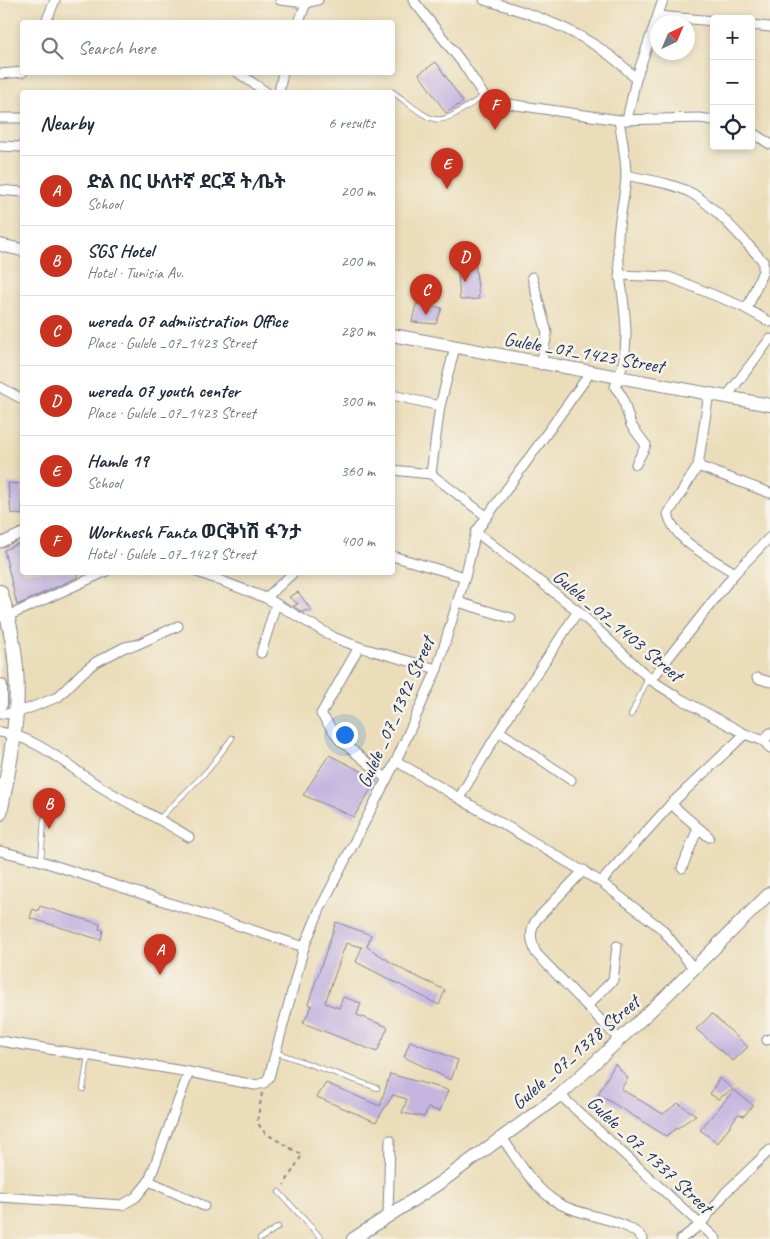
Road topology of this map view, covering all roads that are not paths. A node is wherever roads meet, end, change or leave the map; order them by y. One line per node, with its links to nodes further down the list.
1 (54, 0): 10 (street)
2 (280, 0): 7 (street)
3 (318, 0): 7 (street)
4 (484, 0): 20 (street)
5 (663, 0): 8 (street)
6 (417, 1): 24 (street)
7 (306, 3): 11 (street)
8 (658, 15)
9 (695, 19): 12 (street)
10 (47, 20)
11 (300, 20)
12 (710, 21)
13 (755, 25): 14 (street)
14 (770, 27)
15 (650, 39): 20 (street)
16 (20, 72): 17 (street)
17 (0, 74)
18 (241, 75): 21 (street)
19 (282, 75): 22 (street)
20 (636, 78): 27 (street)
21 (263, 90)
22 (279, 90)
23 (395, 94): 24 (lane)
24 (484, 96): 27 (street)
25 (0, 118): 26 (street)
26 (20, 118)
27 (623, 120): 28 (street); 33 (street)
28 (710, 120)
29 (755, 135): 30 (street)
30 (770, 144)
31 (0, 146): 32 (street)
32 (20, 147)
33 (626, 175): 38 (street); 40 (street)
34 (0, 190): 35 (street)
35 (20, 192)
36 (0, 245): 37 (main road)
37 (20, 250)
38 (619, 275): 40 (street); 47 (street)
39 (532, 277): 45 (street)
40 (747, 309): 41 (street)
41 (770, 322)
42 (395, 336): 44 (main road, Gulele _07_1423 Street)
43 (770, 339): 51 (street)
44 (455, 347): 45 (main road, Gulele _07_1423 Street); 54 (street)
45 (541, 364): 46 (main road, Gulele _07_1423 Street)
46 (590, 372): 47 (main road, Gulele _07_1423 Street); 60 (street, Gulele _07_1392 Street)
47 (619, 378): 49 (main road, Gulele _07_1423 Street); 55 (street)
48 (0, 387): 52 (street)
49 (709, 393): 51 (main road, Gulele _07_1423 Street); 56 (street)
50 (395, 395): 54 (street)
51 (726, 396): 53 (main road, Gulele _07_1423 Street)
52 (20, 398)
53 (770, 405)
54 (440, 406): 58 (street)
55 (636, 464)
56 (698, 466): 59 (street); 66 (street)
57 (395, 470): 58 (street)
58 (431, 474): 60 (street)
59 (770, 493)
60 (486, 516): 61 (street, Gulele _07_1392 Street)
61 (476, 532): 70 (street, Gulele _07_1392 Street); 75 (street, Gulele _07_1403 Street)
62 (20, 534): 64 (street)
63 (770, 537): 66 (street)
64 (0, 543)
65 (395, 557): 70 (street)
66 (735, 572): 83 (street)
67 (98, 575): 76 (street)
68 (206, 575): 72 (street)
69 (291, 575): 72 (street)
70 (465, 577): 73 (street, Gulele _07_1392 Street)
71 (0, 592): 76 (main road)
72 (266, 598): 74 (street)
73 (458, 602): 77 (street); 81 (street, Gulele _07_1392 Street)
74 (276, 604): 79 (street); 80 (street)
75 (578, 612): 83 (street, Gulele _07_1403 Street); 90 (street)
76 (4, 616): 87 (main road)
77 (511, 618)
78 (178, 626): 87 (street)
79 (359, 647): 81 (street); 98 (street)
80 (261, 653)
81 (437, 669): 97 (street, Gulele _07_1392 Street)
82 (757, 678): 84 (street)
83 (650, 679): 89 (lane); 94 (street, Gulele _07_1403 Street)
84 (770, 682)
85 (0, 686): 86 (main road)
86 (0, 704)
87 (18, 713): 88 (street); 93 (main road)
88 (0, 714)
89 (631, 715)
90 (499, 731): 99 (street); 100 (street)
91 (0, 732): 93 (street)
92 (770, 733): 96 (street)
93 (15, 734): 102 (main road); 104 (street)
94 (746, 734): 96 (street, Gulele _07_1403 Street); 101 (street)
95 (232, 738): 104 (lane)
96 (767, 744)
97 (396, 761): 98 (street, Gulele _07_1392 Street); 100 (street)
98 (387, 779): 115 (street, Gulele _07_1392 Street)
99 (571, 780)
100 (459, 798): 111 (street)
101 (672, 804): 105 (street); 112 (street)
102 (0, 813)
103 (44, 819): 109 (lane)
104 (159, 819): 106 (street)
105 (698, 828): 107 (street); 110 (street)
106 (189, 837)
107 (709, 837)
108 (0, 851): 109 (street)
109 (41, 861): 115 (street)
110 (682, 868)
111 (584, 870): 112 (street); 117 (street)
112 (601, 882): 116 (street)
113 (768, 901): 116 (main road, Gulele _07_1378 Street)
114 (617, 946): 117 (street)
115 (304, 947): 120 (street, Gulele _07_1392 Street)
116 (694, 970): 118 (main road, Gulele _07_1378 Street)
117 (588, 1005): 118 (street)
118 (619, 1039): 125 (main road, Gulele _07_1378 Street)
119 (0, 1041): 121 (street)
120 (276, 1052): 122 (street, Gulele _07_1392 Street); 123 (lane)
121 (88, 1055): 122 (street); 124 (lane)
122 (189, 1072): 129 (street)
123 (377, 1088)
124 (83, 1089)
125 (560, 1095): 126 (main road, Gulele _07_1378 Street); 134 (street, Gulele _07_1337 Street)
126 (503, 1138): 133 (main road, Gulele _07_1378 Street); 139 (street)
127 (390, 1140): 133 (street)
128 (770, 1150): 134 (street)
129 (149, 1181): 131 (street); 132 (street)
130 (279, 1192): 137 (lane)
131 (0, 1197)
132 (204, 1206)
133 (388, 1216): 138 (main road, Gulele _07_1378 Street)
134 (700, 1225): 140 (street); 141 (street, Gulele _07_1337 Street)
135 (278, 1228): 136 (lane)
136 (260, 1239)
137 (322, 1239)
138 (353, 1239)
139 (643, 1239)
140 (682, 1239)
141 (716, 1239)

